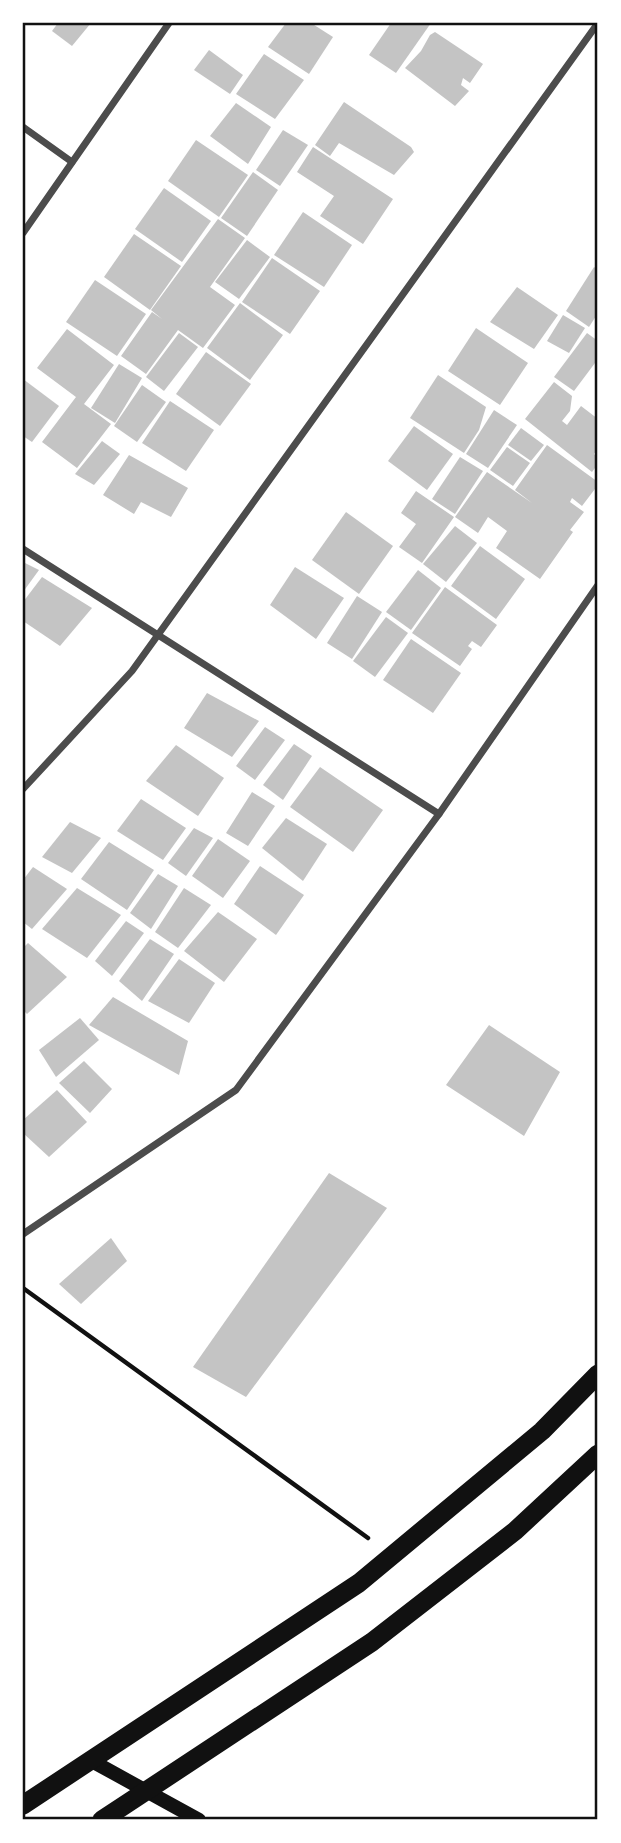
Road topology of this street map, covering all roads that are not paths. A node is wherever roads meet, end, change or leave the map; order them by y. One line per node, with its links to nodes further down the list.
1 (169, 23): 4 (street)
2 (598, 23): 8 (street)
3 (23, 127): 4 (street)
4 (72, 162): 5 (street)
5 (23, 233)
6 (23, 549): 8 (street)
7 (598, 585): 10 (street)
8 (158, 635): 9 (street); 10 (street)
9 (23, 789)
10 (439, 814): 11 (street)
11 (23, 1234)
12 (598, 1374): 14 (highway)
13 (598, 1454): 15 (highway)
14 (90, 1760): 15 (main road); 16 (highway)
15 (146, 1791): 17 (highway); 18 (main road)
16 (23, 1805)
17 (102, 1820)
18 (199, 1820)

